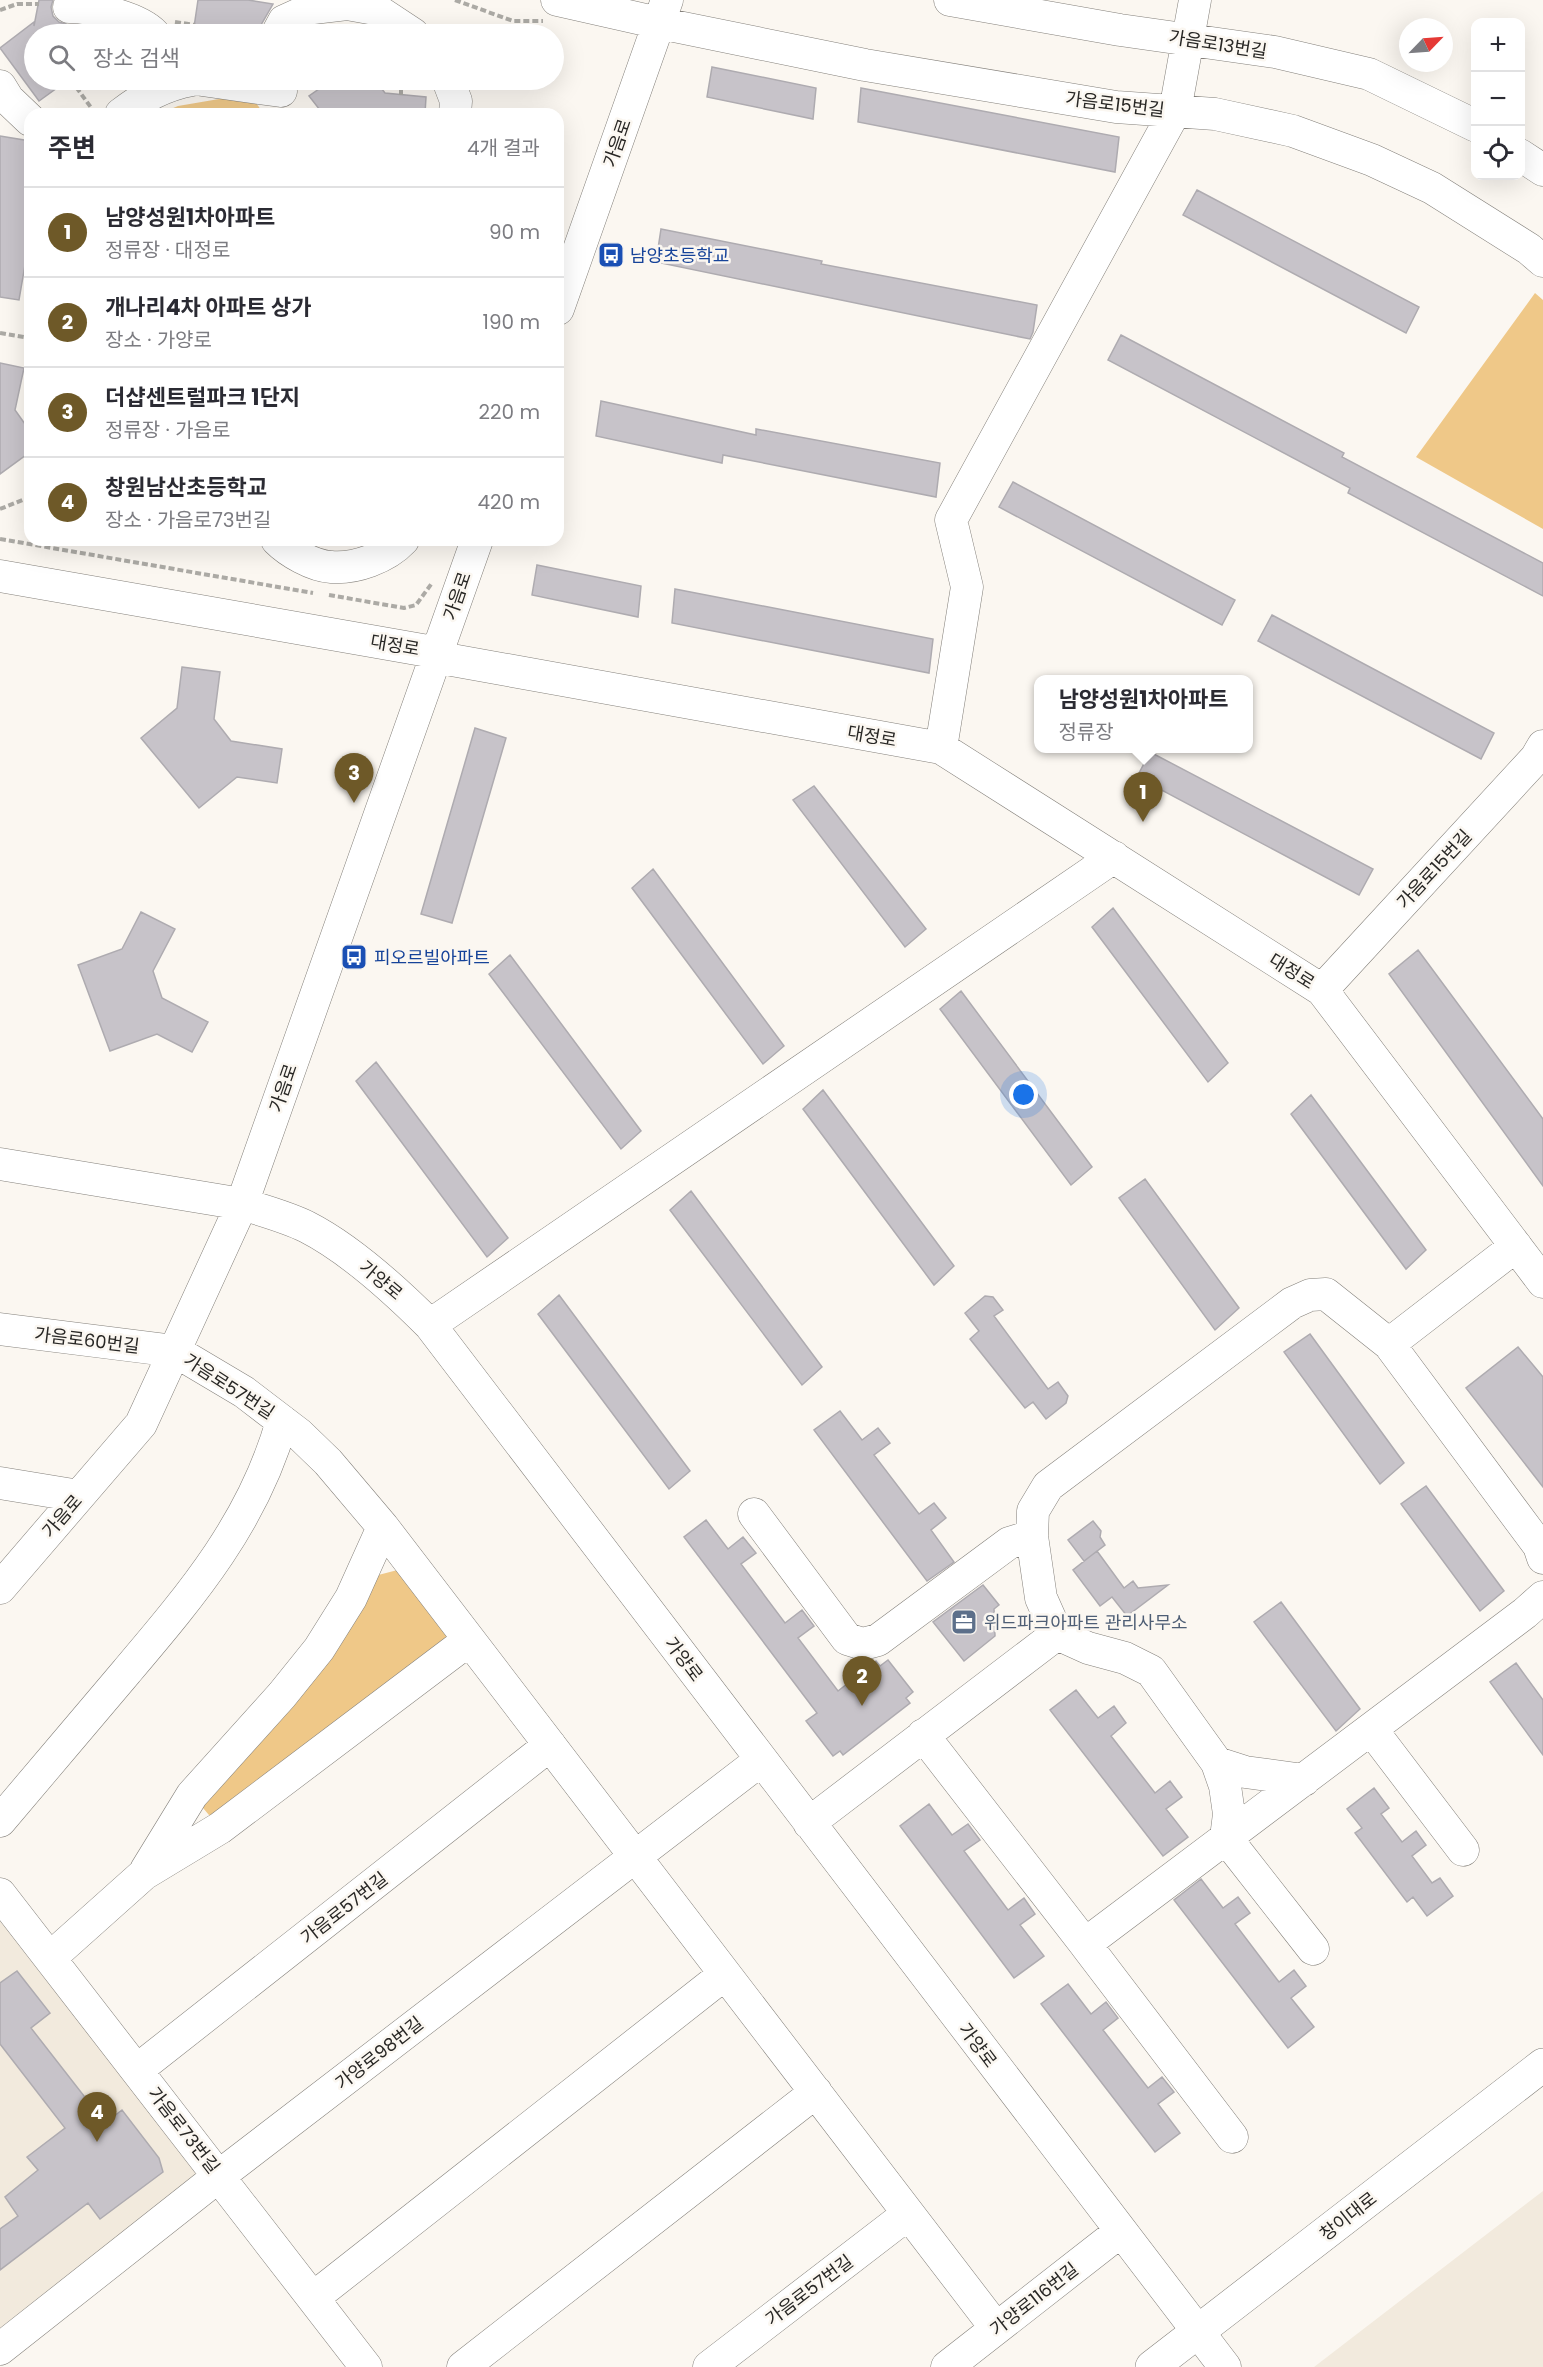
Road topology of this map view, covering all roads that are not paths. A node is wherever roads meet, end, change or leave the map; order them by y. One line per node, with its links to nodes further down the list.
1 (950, 0): 9 (street, 가음로13번길)
2 (1195, 0): 9 (street)
3 (54, 6): 6 (street)
4 (551, 10): 5 (street, 가음로15번길)
5 (663, 11): 17 (street, 가음로15번길); 23 (street, 가음로)
6 (136, 24)
7 (282, 24): 8 (street)
8 (398, 24)
9 (1187, 38): 17 (street); 19 (street, 가음로13번길)
10 (0, 86): 18 (street)
11 (157, 90): 15 (street)
12 (255, 90): 14 (street)
13 (452, 90): 16 (street)
14 (282, 95)
15 (129, 108)
16 (455, 108)
17 (1175, 111): 22 (street, 가음로15번길); 30 (street)
18 (24, 114)
19 (1471, 124)
20 (1525, 158): 21 (street)
21 (1543, 170)
22 (1543, 261)
23 (564, 292)
24 (283, 546): 25 (street)
25 (396, 546)
26 (475, 546): 28 (street, 가음로)
27 (0, 576): 28 (street, 대정로)
28 (435, 657): 30 (street, 대정로); 34 (street, 가음로)
29 (1543, 746): 32 (street, 가음로15번길)
30 (941, 748): 31 (street, 대정로)
31 (1114, 857): 32 (street, 대정로); 36 (street)
32 (1322, 990): 35 (street, 대정로)
33 (0, 1164): 34 (street, 가양로)
34 (242, 1204): 36 (street, 가양로); 39 (street, 가음로)
35 (1533, 1262): 38 (street)
36 (430, 1325): 54 (street, 가양로)
37 (0, 1329): 39 (street, 가음로60번길)
38 (1389, 1344): 45 (street); 46 (street)
39 (175, 1351): 40 (street, 가음로57번길); 42 (street, 가음로)
40 (282, 1421): 44 (street, 가음로57번길); 57 (street, 가음로57번길)
41 (0, 1483): 42 (street)
42 (79, 1496): 47 (street, 가음로)
43 (754, 1514): 45 (street)
44 (383, 1527): 50 (street, 가음로57번길); 62 (street)
45 (1032, 1536): 49 (street)
46 (1543, 1558)
47 (0, 1588)
48 (1543, 1597): 51 (street)
49 (1057, 1634): 52 (street); 55 (street)
50 (470, 1640): 53 (street, 가음로57번길); 62 (street)
51 (1371, 1729): 56 (street); 60 (street)
52 (923, 1735): 58 (street); 64 (street)
53 (550, 1745): 61 (street, 가음로57번길); 69 (street, 가음로57번길)
54 (761, 1760): 58 (street, 가양로); 61 (street, 가양로98번길)
55 (1217, 1763): 56 (street); 59 (street)
56 (1304, 1780): 59 (street)
57 (0, 1821)
58 (809, 1823): 74 (street, 가양로)
59 (1226, 1838): 64 (street); 65 (street)
60 (1463, 1850)
61 (635, 1856): 67 (street, 가음로57번길); 72 (street, 가양로98번길)
62 (144, 1874): 66 (street)
63 (0, 1894): 66 (street, 가음로73번길)
64 (1085, 1944): 71 (street)
65 (1313, 1949)
66 (50, 1958): 69 (street, 가음로73번길)
67 (725, 1974): 70 (street, 가음로57번길); 75 (street)
68 (1543, 2065): 77 (main road, 창이대로)
69 (137, 2070): 72 (street, 가음로73번길)
70 (816, 2092): 73 (street, 가음로57번길); 80 (street)
71 (1232, 2137)
72 (219, 2176): 75 (street, 가음로73번길); 78 (street, 가양로98번길)
73 (909, 2214): 76 (street, 가음로57번길); 81 (street, 가음로57번길)
74 (1120, 2231): 76 (street, 가양로116번길); 77 (street, 가양로)
75 (313, 2298): 79 (street, 가음로73번길)
76 (996, 2328): 82 (street, 가양로116번길)
77 (1198, 2332): 83 (main road, 창이대로); 84 (street, 가양로)
78 (0, 2349)
79 (366, 2367)
80 (463, 2367)
81 (709, 2367)
82 (947, 2367)
83 (1152, 2367)
84 (1225, 2367)

